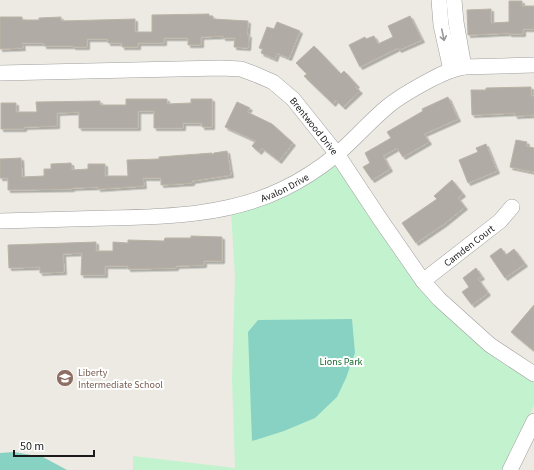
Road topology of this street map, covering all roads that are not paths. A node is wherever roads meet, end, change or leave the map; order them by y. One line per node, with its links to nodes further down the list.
1 (439, 0): 4 (street, one-way to 4)
2 (454, 0): 4 (street)
3 (534, 65): 4 (street, Avalon Drive)
4 (458, 69): 6 (street, Avalon Drive)
5 (0, 73): 6 (street, Brentwood Drive)
6 (337, 154): 8 (street, Avalon Drive); 9 (street, Brentwood Drive)
7 (512, 207): 9 (street, Camden Court)
8 (0, 221)
9 (423, 281): 10 (street, Brentwood Drive)
10 (534, 374)
11 (534, 421): 12 (street)
12 (510, 470)

